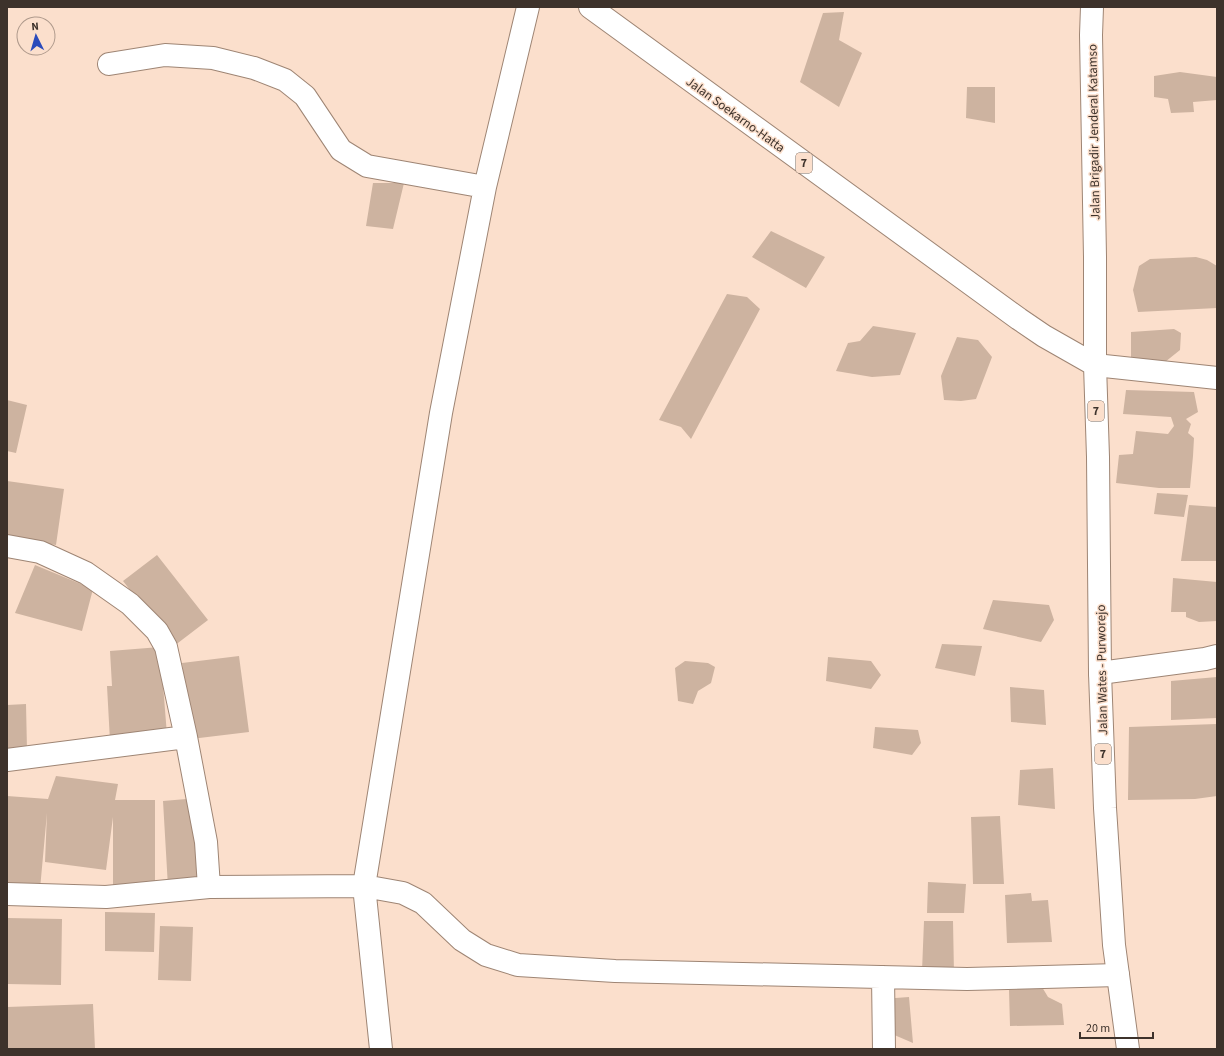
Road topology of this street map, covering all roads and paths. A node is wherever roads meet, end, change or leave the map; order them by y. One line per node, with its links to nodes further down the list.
1 (528, 7): 5 (main road)
2 (590, 7): 6 (main road, Jalan Soekarno-Hatta / 7)
3 (1092, 7): 6 (main road, Jalan Brigadir Jenderal Katamso)
4 (109, 64): 5 (main road)
5 (485, 187): 13 (main road)
6 (1095, 365): 7 (main road); 10 (main road, Jalan Wates - Purworejo / 7)
7 (1217, 378)
8 (7, 546): 11 (main road)
9 (1217, 656): 10 (main road)
10 (1100, 673): 16 (main road, Jalan Wates - Purworejo / 7)
11 (186, 737): 12 (main road); 14 (main road)
12 (7, 760)
13 (364, 886): 14 (main road); 17 (main road); 18 (main road)
14 (209, 887): 15 (main road)
15 (7, 894)
16 (1118, 975): 17 (main road); 20 (main road, Jalan Wates - Purworejo / 7)
17 (883, 977): 19 (main road)
18 (381, 1049)
19 (884, 1049)
20 (1128, 1049)

